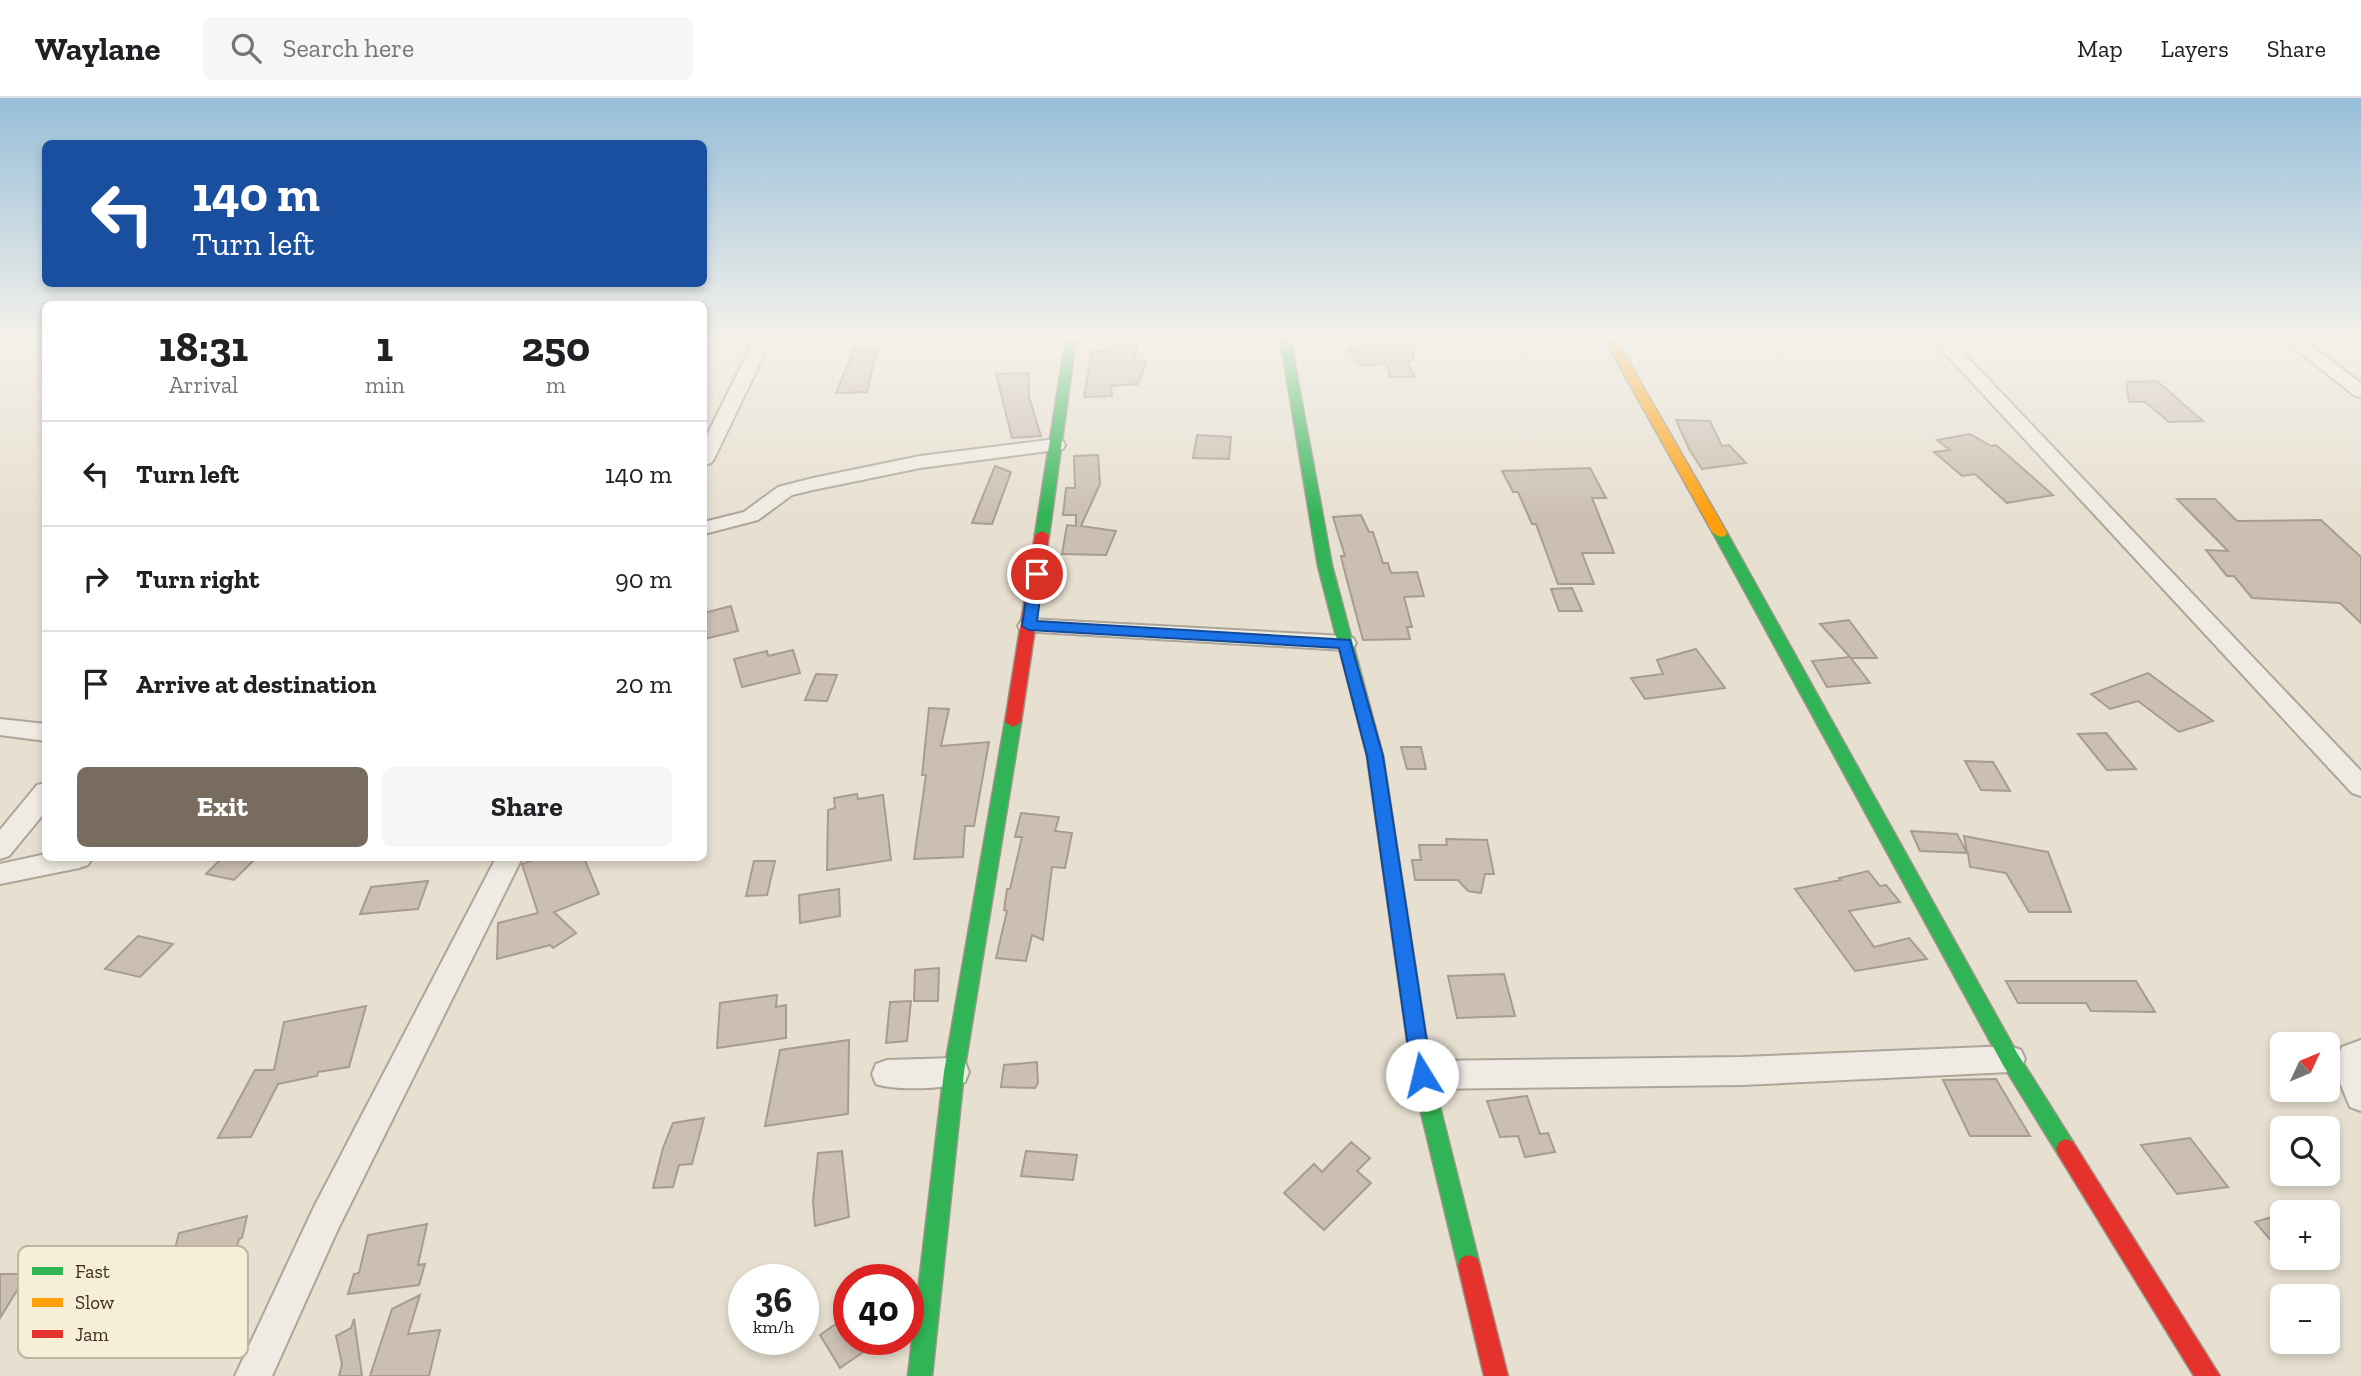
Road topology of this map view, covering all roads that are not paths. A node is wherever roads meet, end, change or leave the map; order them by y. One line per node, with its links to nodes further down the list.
1 (734, 398): 7 (street)
2 (1063, 398): 6 (street)
3 (1295, 398): 10 (street)
4 (1643, 398): 20 (street)
5 (1995, 398): 13 (street)
6 (1056, 446): 8 (street); 9 (street)
7 (707, 453)
8 (707, 527)
9 (1029, 626): 10 (street); 21 (street)
10 (1345, 643): 23 (street)
11 (0, 727): 12 (street)
12 (42, 732)
13 (2361, 786)
14 (42, 797): 15 (street)
15 (0, 849)
16 (64, 861): 18 (street)
17 (507, 861): 25 (street)
18 (0, 874)
19 (2361, 1053): 24 (street)
20 (2010, 1059): 23 (street); 28 (street)
21 (954, 1072): 22 (street); 26 (street)
22 (887, 1074)
23 (1422, 1075): 27 (street)
24 (2361, 1097)
25 (253, 1376)
26 (920, 1376)
27 (1496, 1376)
28 (2208, 1376)

